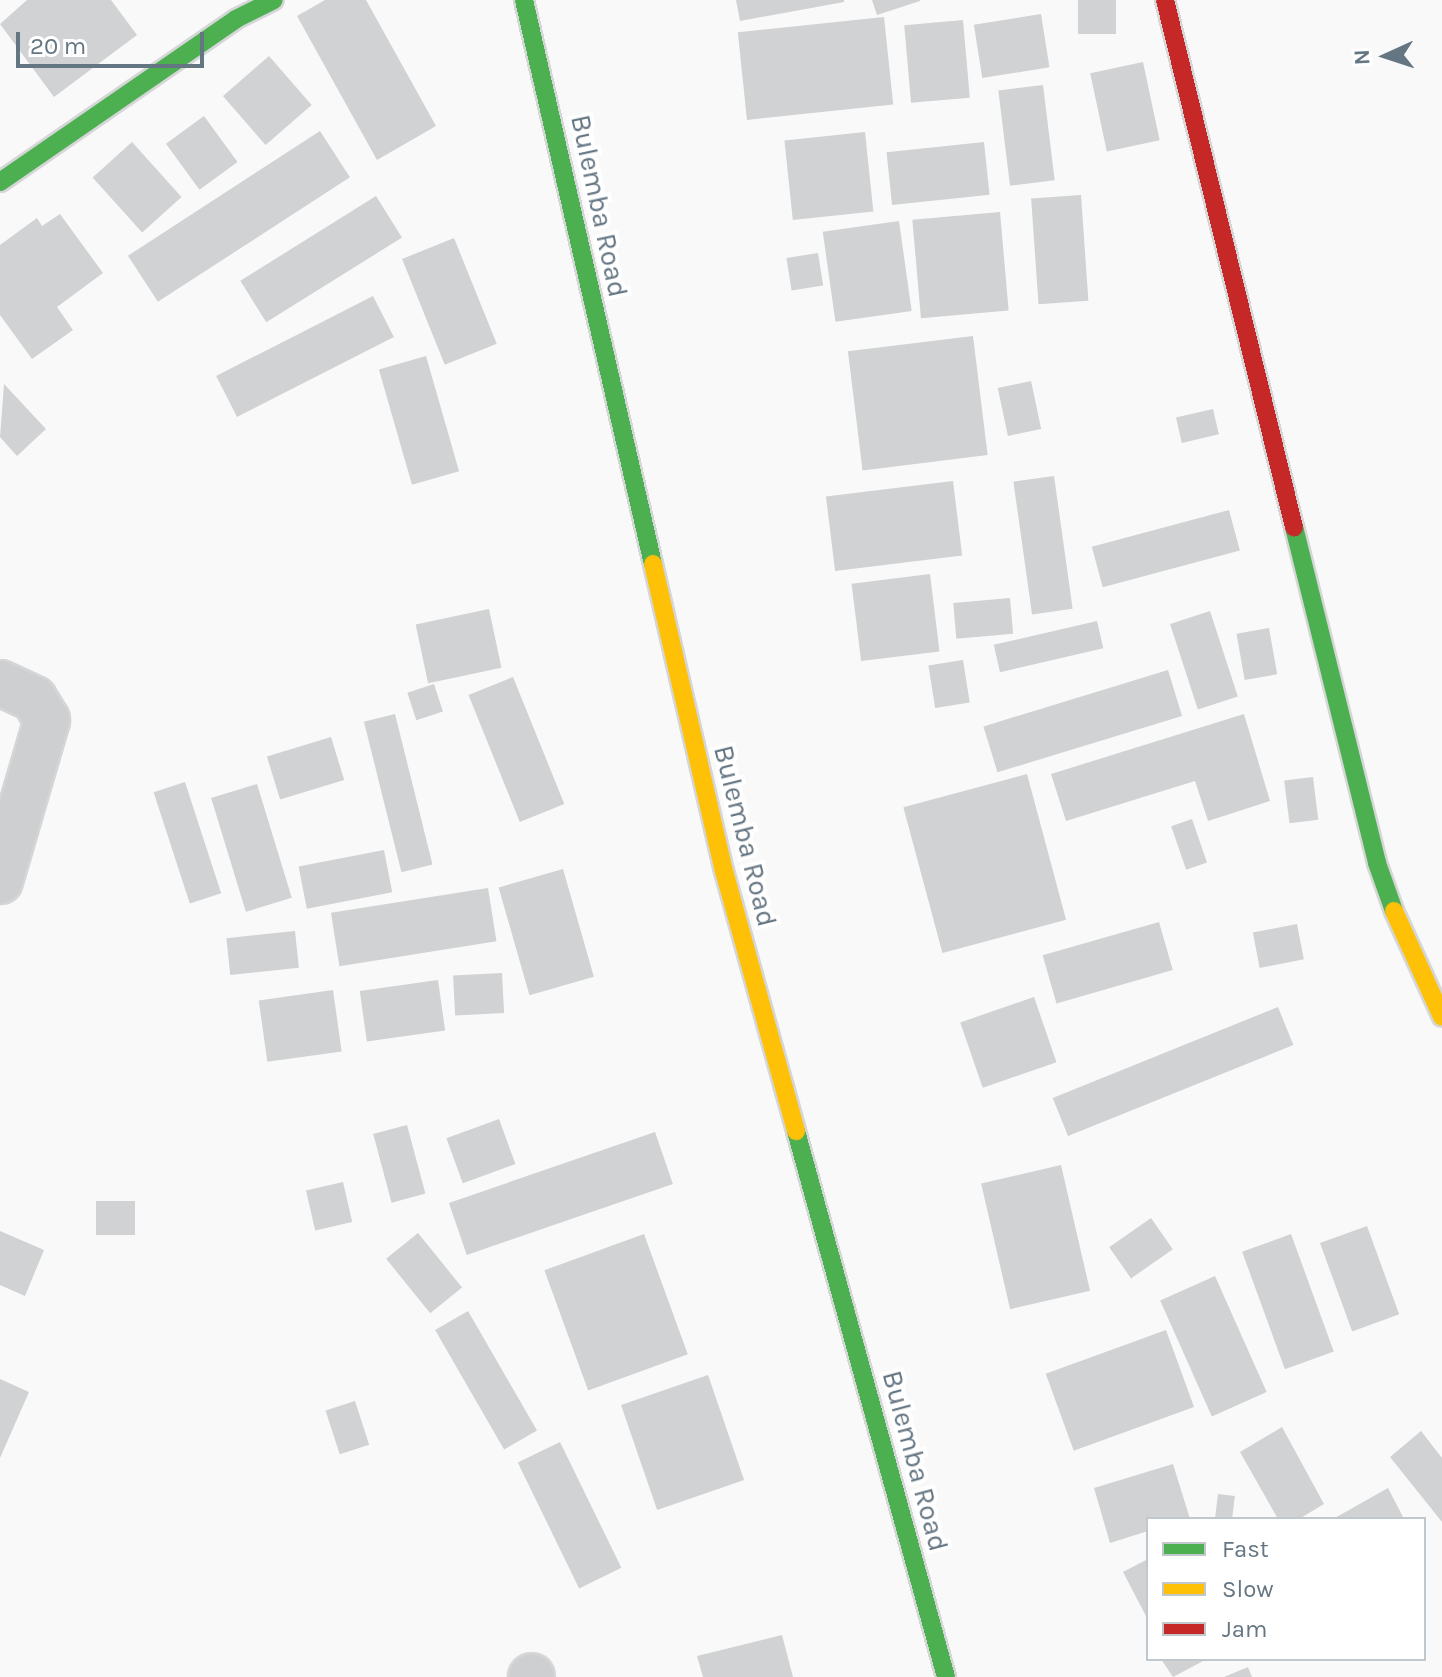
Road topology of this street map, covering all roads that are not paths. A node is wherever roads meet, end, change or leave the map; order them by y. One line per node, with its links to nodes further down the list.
1 (274, 0): 4 (main road)
2 (524, 0): 8 (main road, Bulemba Road)
3 (1165, 0): 7 (main road)
4 (0, 182)
5 (0, 683): 6 (street)
6 (0, 881)
7 (1442, 1017)
8 (946, 1677)

